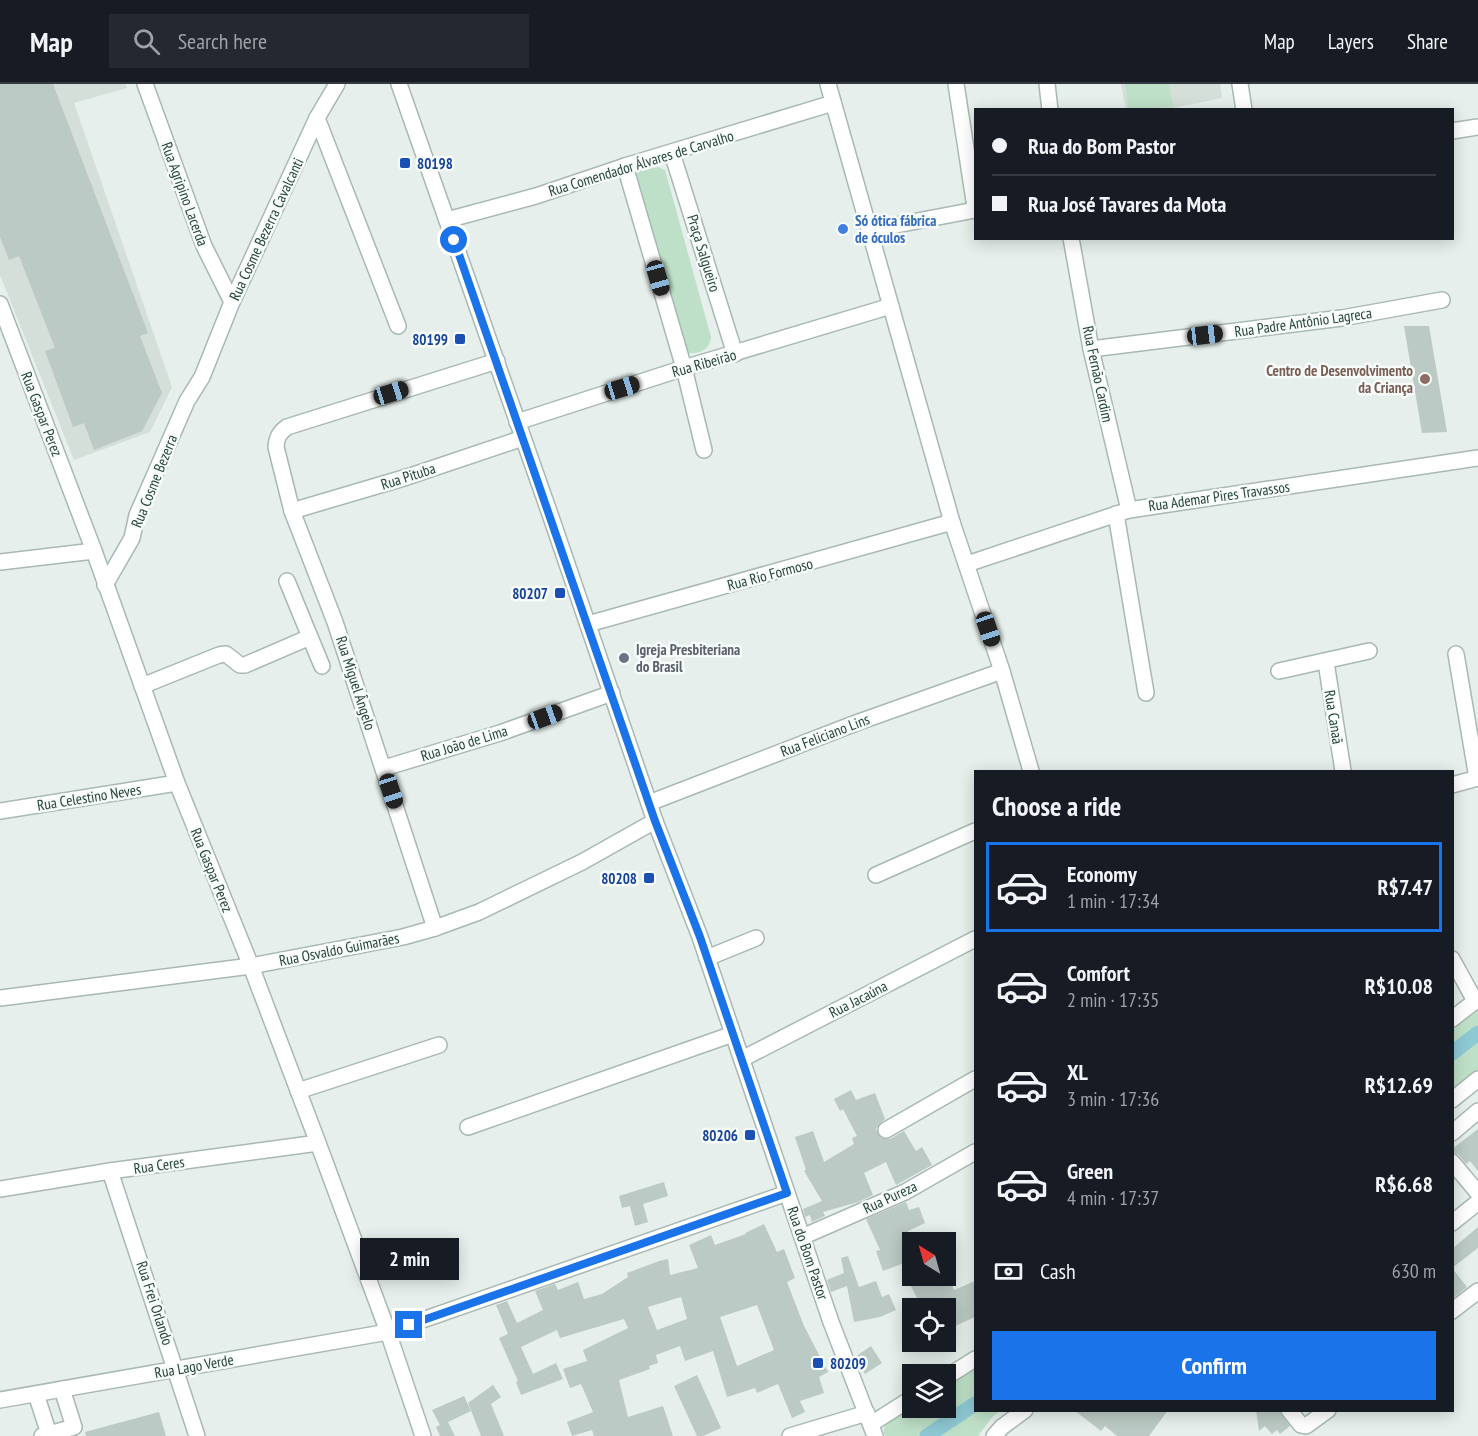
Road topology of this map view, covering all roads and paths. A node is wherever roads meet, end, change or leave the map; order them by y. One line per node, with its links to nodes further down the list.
1 (145, 84): 22 (street, Rua Agripino Lacerda)
2 (338, 84): 11 (street, Rua Cosme Bezerra Cavalcanti)
3 (399, 84): 18 (street, Rua do Bom Pastor)
4 (828, 84): 8 (street)
5 (956, 84): 16 (street)
6 (1047, 84): 9 (street)
7 (1240, 84): 10 (street)
8 (833, 103): 14 (street, Rua Comendador Álvares de Carvalho); 19 (street)
9 (1050, 108)
10 (1244, 108)
11 (317, 118): 22 (street, Rua Cosme Bezerra Cavalcanti); 25 (street)
12 (1478, 127): 13 (street)
13 (1454, 131)
14 (672, 153): 15 (street, Rua Comendador Álvares de Carvalho); 27 (street, Praça Salgueiro)
15 (625, 166): 18 (street, Rua Comendador Álvares de Carvalho); 29 (street)
16 (974, 201)
17 (974, 208): 19 (street)
18 (447, 220): 28 (street, Rua do Bom Pastor)
19 (870, 230): 24 (street)
20 (1071, 240): 26 (street, Rua Fernão Cardim)
21 (1442, 300): 26 (street, Rua Padre Antônio Lagreca)
22 (232, 302): 30 (street, Rua Cosme Bezerra Cavalcanti)
23 (0, 304): 38 (street, Rua Gaspar Perez)
24 (891, 306): 27 (street, Rua Ribeirão); 37 (street)
25 (398, 326)
26 (1091, 349): 36 (street, Rua Fernão Cardim)
27 (735, 354): 29 (street, Rua Ribeirão)
28 (497, 361): 31 (street, Rua do Bom Pastor); 35 (street, Rua Miguel Ângelo)
29 (684, 368): 31 (street, Rua Ribeirão); 33 (street)
30 (202, 376): 42 (street, Rua Cosme Bezerra)
31 (517, 422): 32 (street, Rua do Bom Pastor)
32 (523, 438): 35 (street, Rua Pituba); 43 (street, Rua do Bom Pastor)
33 (704, 450)
34 (1478, 458): 36 (street, Rua Ademar Pires Travassos)
35 (292, 511): 54 (street, Rua Miguel Ângelo)
36 (1123, 512): 40 (street, Rua Ademar Pires Travassos); 53 (street, Rua Fernão Cardim)
37 (952, 522): 40 (street); 43 (street, Rua Rio Formoso)
38 (94, 551): 39 (street); 42 (street, Rua Gaspar Perez)
39 (0, 562)
40 (967, 564): 49 (street)
41 (287, 581): 44 (street)
42 (105, 585): 51 (street, Rua Gaspar Perez)
43 (588, 624): 52 (street, Rua do Bom Pastor)
44 (310, 638): 48 (street); 51 (street)
45 (1369, 651): 47 (street)
46 (1456, 654): 57 (street)
47 (1326, 662): 50 (street); 56 (street, Rua Canaã)
48 (322, 666)
49 (1002, 671): 55 (street); 60 (street, Rua Feliciano Lins)
50 (1280, 671)
51 (142, 686): 58 (street, Rua Gaspar Perez)
52 (612, 693): 54 (street, Rua João de Lima); 60 (street, Rua do Bom Pastor)
53 (1146, 693)
54 (384, 768): 65 (street, Rua Miguel Ângelo)
55 (1031, 770)
56 (1343, 770)
57 (1477, 778): 59 (street)
58 (177, 783): 61 (street, Rua Celestino Neves); 70 (street, Rua Gaspar Perez)
59 (1454, 784)
60 (649, 803): 62 (street, Rua do Bom Pastor)
61 (0, 811)
62 (655, 821): 65 (street, Rua Osvaldo Guimarães); 68 (street, Rua do Bom Pastor)
63 (974, 831): 64 (street)
64 (876, 875)
65 (435, 928): 70 (street, Rua Osvaldo Guimarães)
66 (756, 938): 68 (street)
67 (974, 940): 76 (street, Rua Jacaúna)
68 (707, 958): 74 (street, Rua do Bom Pastor)
69 (1454, 962): 72 (street)
70 (251, 966): 71 (street, Rua Osvaldo Guimarães); 79 (street, Rua Gaspar Perez)
71 (0, 998)
72 (1477, 1000): 73 (street)
73 (1454, 1017)
74 (733, 1034): 76 (street, Rua do Bom Pastor); 82 (street)
75 (440, 1045): 79 (street)
76 (742, 1059): 90 (street, Rua do Bom Pastor)
77 (1478, 1079): 80 (street)
78 (974, 1080): 83 (street)
79 (298, 1091): 85 (street, Rua Gaspar Perez)
80 (1454, 1098)
81 (1478, 1111): 84 (street)
82 (468, 1127)
83 (886, 1130)
84 (1454, 1131)
85 (318, 1143): 88 (street, Rua Ceres); 97 (street, Rua Gaspar Perez)
86 (974, 1153): 94 (street, Rua Pureza)
87 (1454, 1163): 91 (street)
88 (110, 1171): 89 (street, Rua Ceres); 99 (street, Rua Frei Orlando)
89 (0, 1189)
90 (787, 1193): 94 (street, Rua do Bom Pastor); 97 (street, Rua Lago Verde)
91 (1478, 1193)
92 (1478, 1202): 93 (street)
93 (1454, 1221)
94 (802, 1237): 108 (street, Rua do Bom Pastor)
95 (1478, 1291): 96 (street)
96 (1454, 1309)
97 (388, 1332): 99 (street, Rua Lago Verde); 111 (street, Rua Gaspar Perez)
98 (974, 1360): 100 (street)
99 (176, 1368): 101 (street, Rua Lago Verde); 110 (street, Rua Frei Orlando)
100 (956, 1371)
101 (62, 1389): 102 (street, Rua Lago Verde); 109 (street)
102 (36, 1394): 103 (street, Rua Lago Verde); 109 (street)
103 (0, 1401)
104 (902, 1404): 108 (street)
105 (1022, 1412): 113 (street)
106 (1291, 1412): 107 (street)
107 (1325, 1412)
108 (871, 1424): 112 (street)
109 (50, 1435)
110 (197, 1436)
111 (423, 1436)
112 (790, 1436)
113 (994, 1436)

